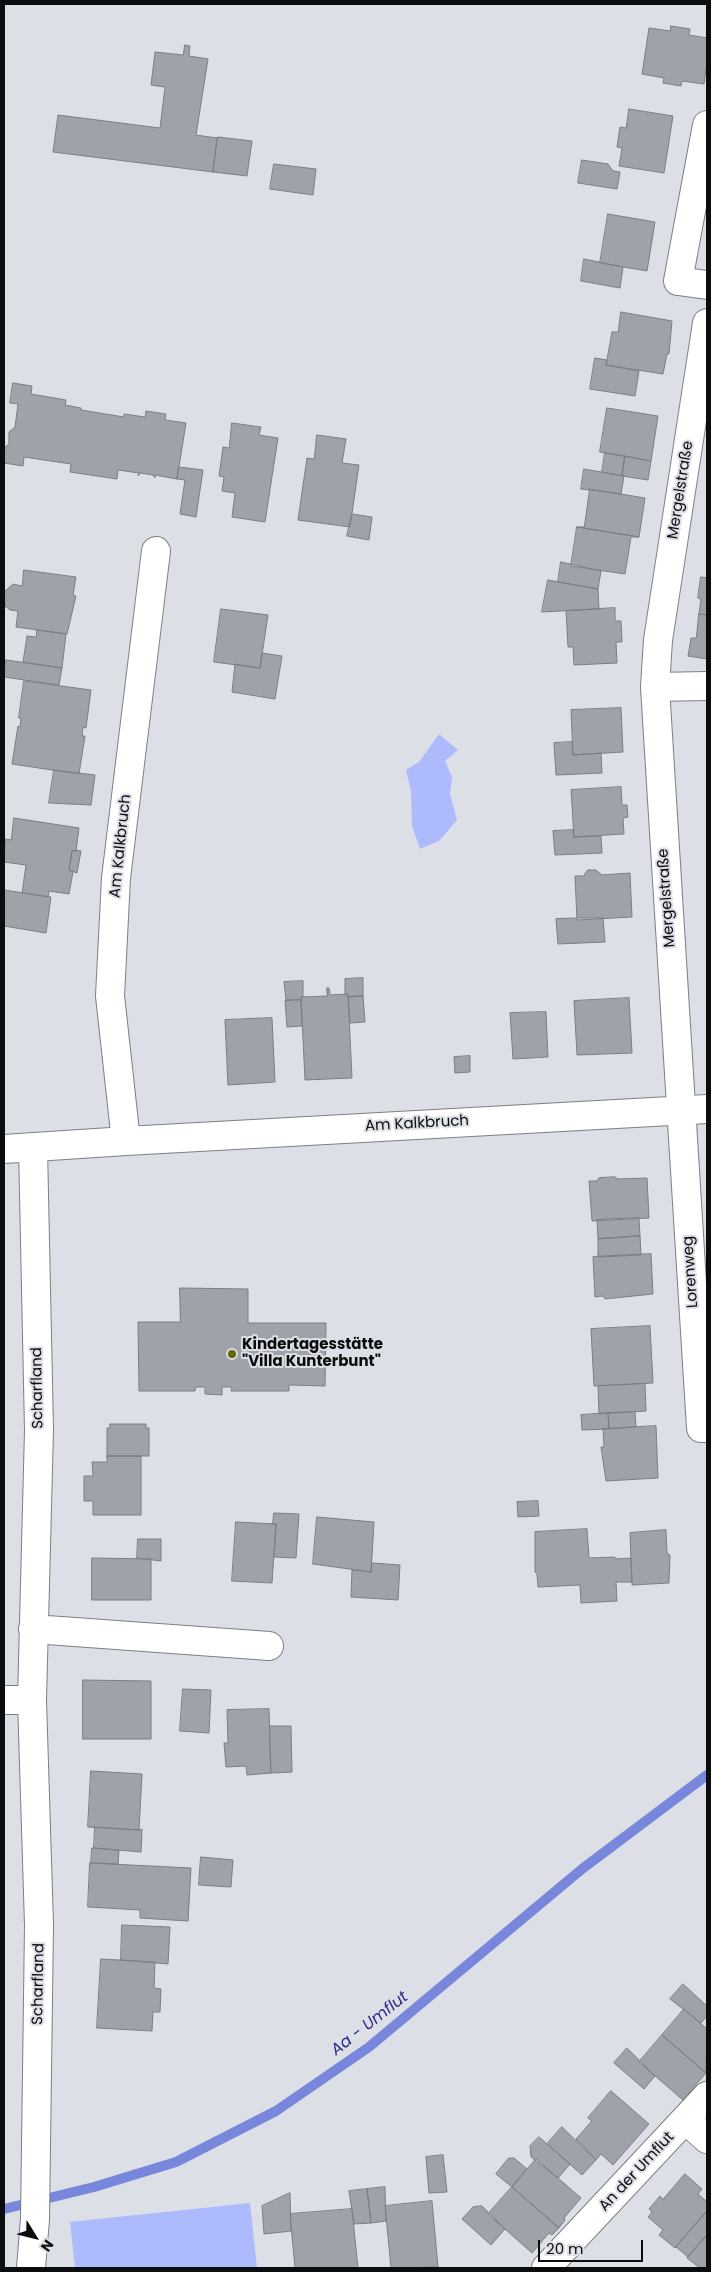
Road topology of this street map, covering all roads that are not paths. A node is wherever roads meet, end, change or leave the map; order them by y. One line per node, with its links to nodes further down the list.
1 (707, 125): 2 (street)
2 (707, 285)
3 (707, 323): 6 (street, Mergelstraße)
4 (156, 551): 9 (street, Am Kalkbruch)
5 (707, 686): 6 (street)
6 (654, 687): 8 (street, Mergelstraße)
7 (707, 1108): 8 (street, Am Kalkbruch)
8 (680, 1110): 9 (street, Am Kalkbruch); 12 (street, Lorenweg)
9 (126, 1141): 10 (street, Am Kalkbruch)
10 (33, 1147): 11 (street, Am Kalkbruch); 13 (street, Scharfland)
11 (4, 1150)
12 (707, 1428)
13 (33, 1629): 14 (street); 16 (street, Scharfland)
14 (269, 1646)
15 (4, 1700): 16 (street)
16 (32, 1700): 20 (street, Scharfland)
17 (707, 2096): 18 (street, An der Umflut)
18 (686, 2120): 19 (street, An der Umflut); 21 (street, An der Umflut)
19 (707, 2139)
20 (31, 2268)
21 (546, 2268)

